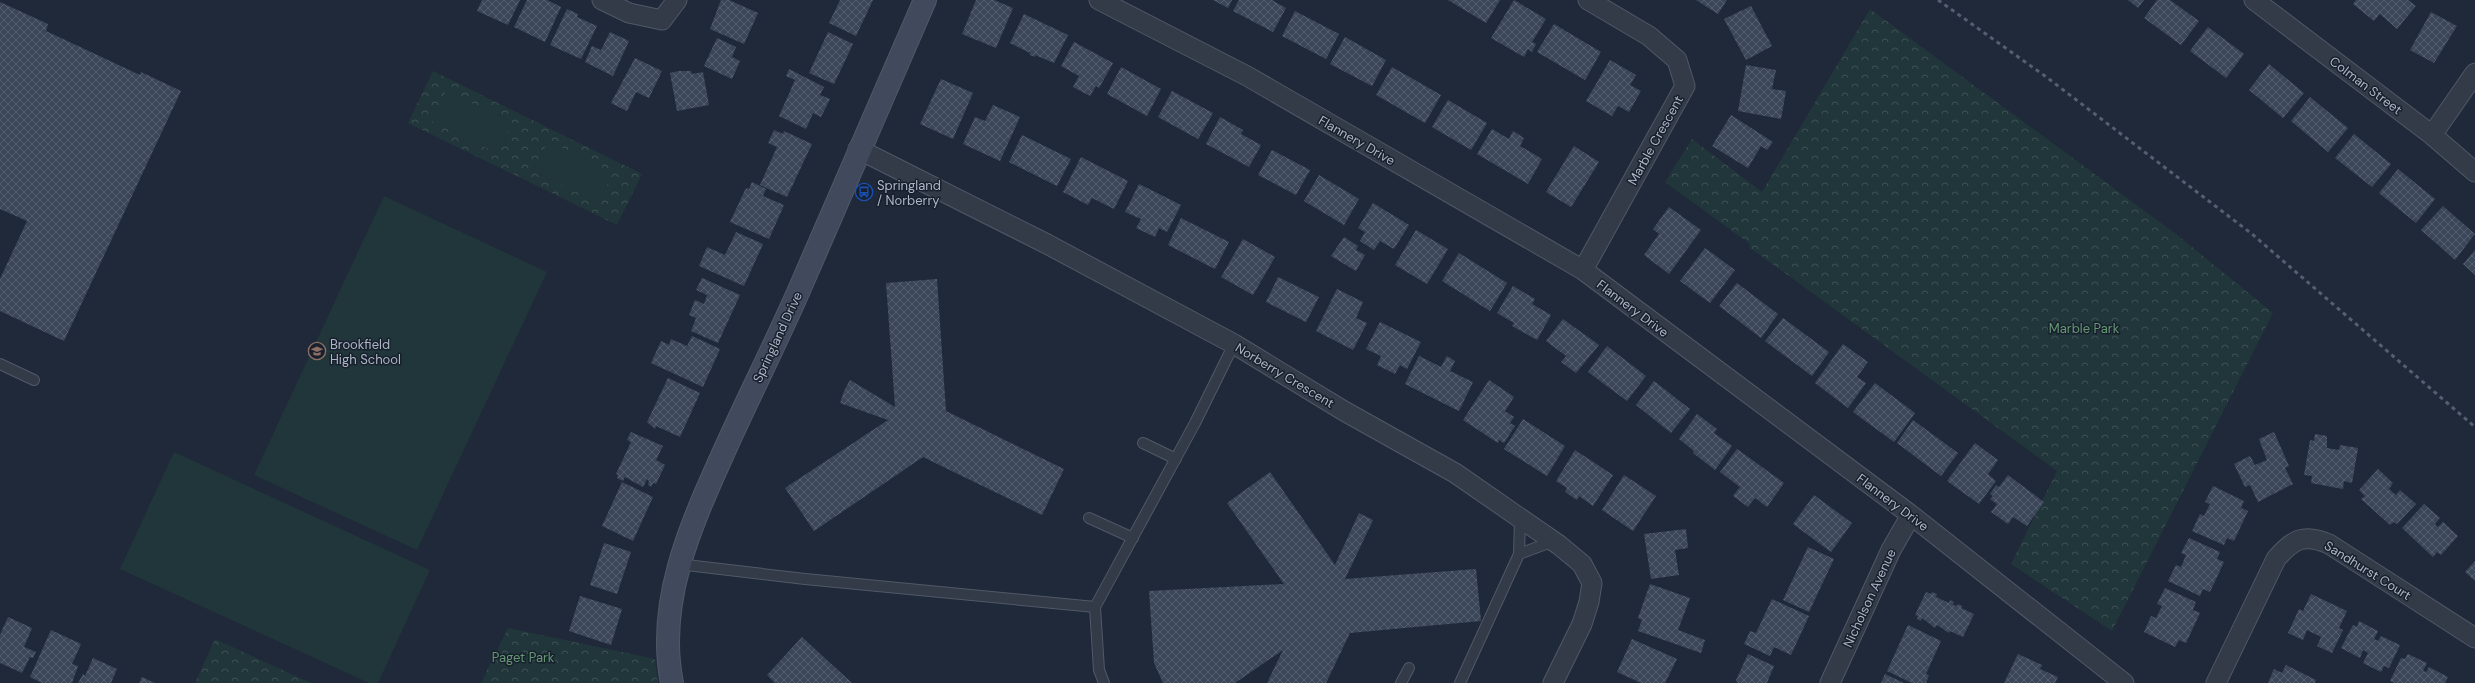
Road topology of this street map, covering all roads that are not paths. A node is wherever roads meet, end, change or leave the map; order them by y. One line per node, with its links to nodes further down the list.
1 (602, 0): 2 (street)
2 (677, 0)
3 (926, 0): 9 (street, Springland Drive)
4 (1099, 0): 11 (street, Flannery Drive)
5 (1588, 0): 11 (street, Marble Crescent)
6 (2254, 0): 8 (street, Colman Street)
7 (2475, 73): 8 (street)
8 (2432, 135): 10 (street, Colman Street)
9 (858, 149): 12 (street, Norberry Crescent); 23 (street, Springland Drive)
10 (2475, 172)
11 (1583, 270): 17 (street, Flannery Drive)
12 (1234, 344): 16 (lane); 19 (street, Norberry Crescent)
13 (0, 364): 14 (lane)
14 (34, 380)
15 (1143, 443): 16 (lane)
16 (1176, 459): 20 (lane)
17 (1910, 515): 27 (street, Flannery Drive); 33 (street, Nicholson Avenue)
18 (1089, 518): 20 (lane)
19 (1520, 518): 21 (street, Norberry Crescent); 22 (lane)
20 (1133, 538): 24 (lane)
21 (1554, 541): 22 (lane); 32 (street, Norberry Crescent)
22 (1519, 554): 31 (lane)
23 (678, 564): 24 (lane); 28 (street, Springland Drive)
24 (1095, 607): 29 (lane)
25 (2475, 638): 34 (street, Sandhurst Court)
26 (1409, 668): 30 (lane)
27 (2118, 681)
28 (672, 683)
29 (1104, 683)
30 (1401, 683)
31 (1460, 683)
32 (1553, 683)
33 (1830, 683)
34 (2216, 683)

